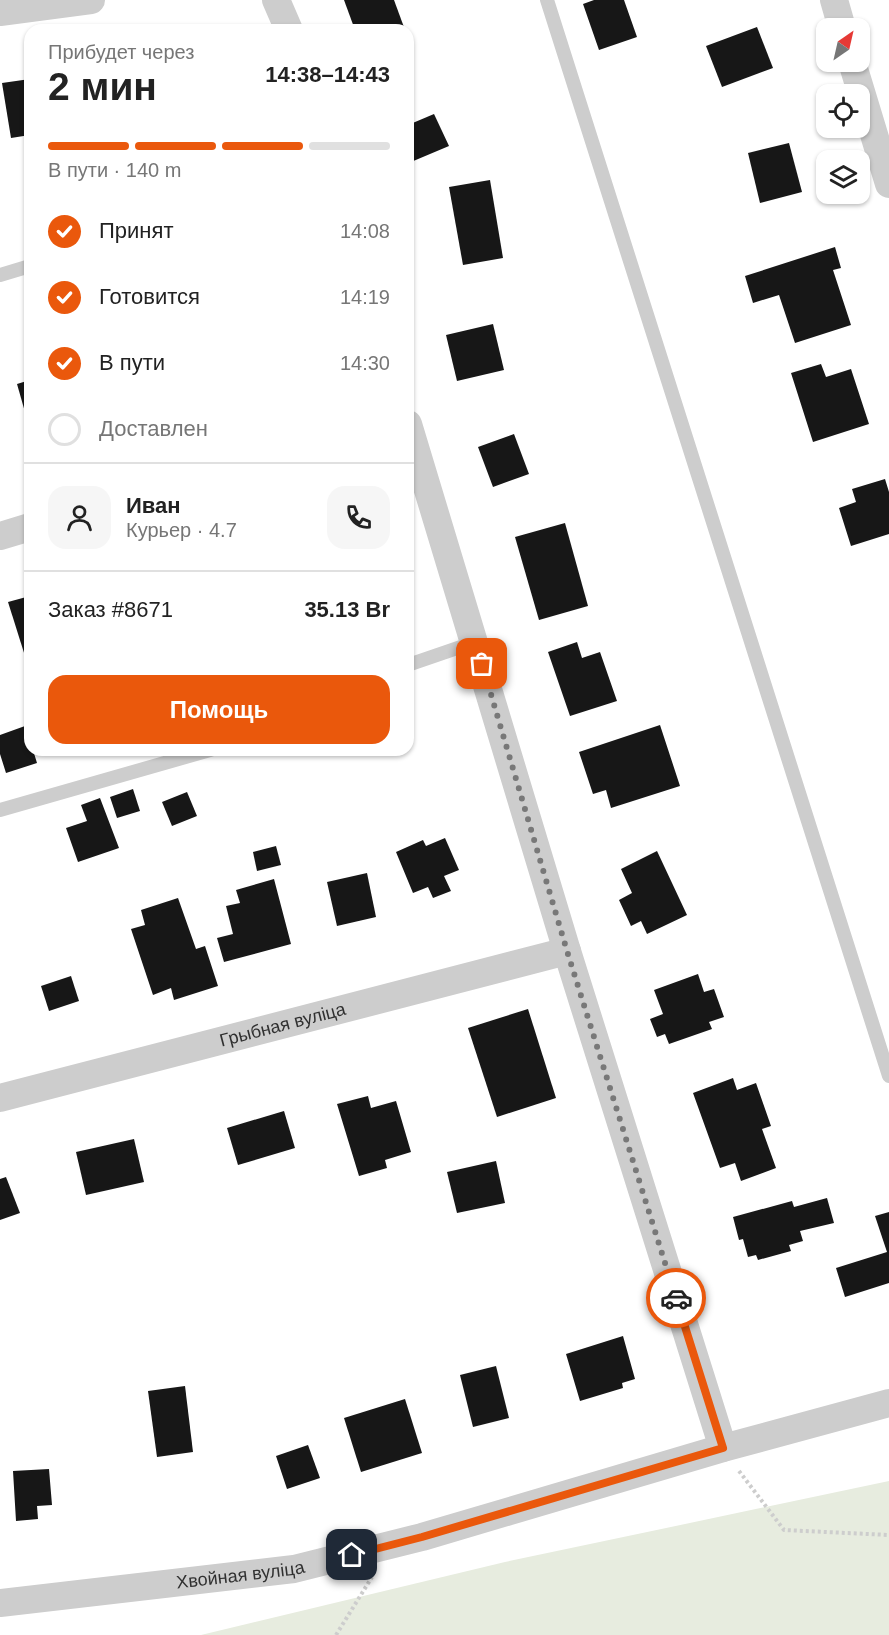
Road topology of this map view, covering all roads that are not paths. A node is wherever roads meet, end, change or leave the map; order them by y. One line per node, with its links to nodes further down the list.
1 (91, 0): 5 (street)
2 (276, 0): 7 (street)
3 (547, 0): 20 (lane)
4 (834, 0): 6 (street)
5 (0, 12)
6 (840, 18)
7 (286, 24)
8 (855, 72): 9 (street)
9 (889, 184)
10 (24, 268): 11 (lane)
11 (0, 275)
12 (414, 444): 15 (street)
13 (24, 529): 14 (street)
14 (0, 536)
15 (475, 642): 16 (lane); 19 (street)
16 (414, 663)
17 (189, 756): 18 (lane)
18 (0, 810)
19 (567, 951): 21 (street, Грыбная вуліца); 23 (street)
20 (889, 1076)
21 (0, 1098)
22 (889, 1403): 23 (street, Хвойная вуліца)
23 (723, 1448): 24 (street, Хвойная вуліца)
24 (0, 1603)

